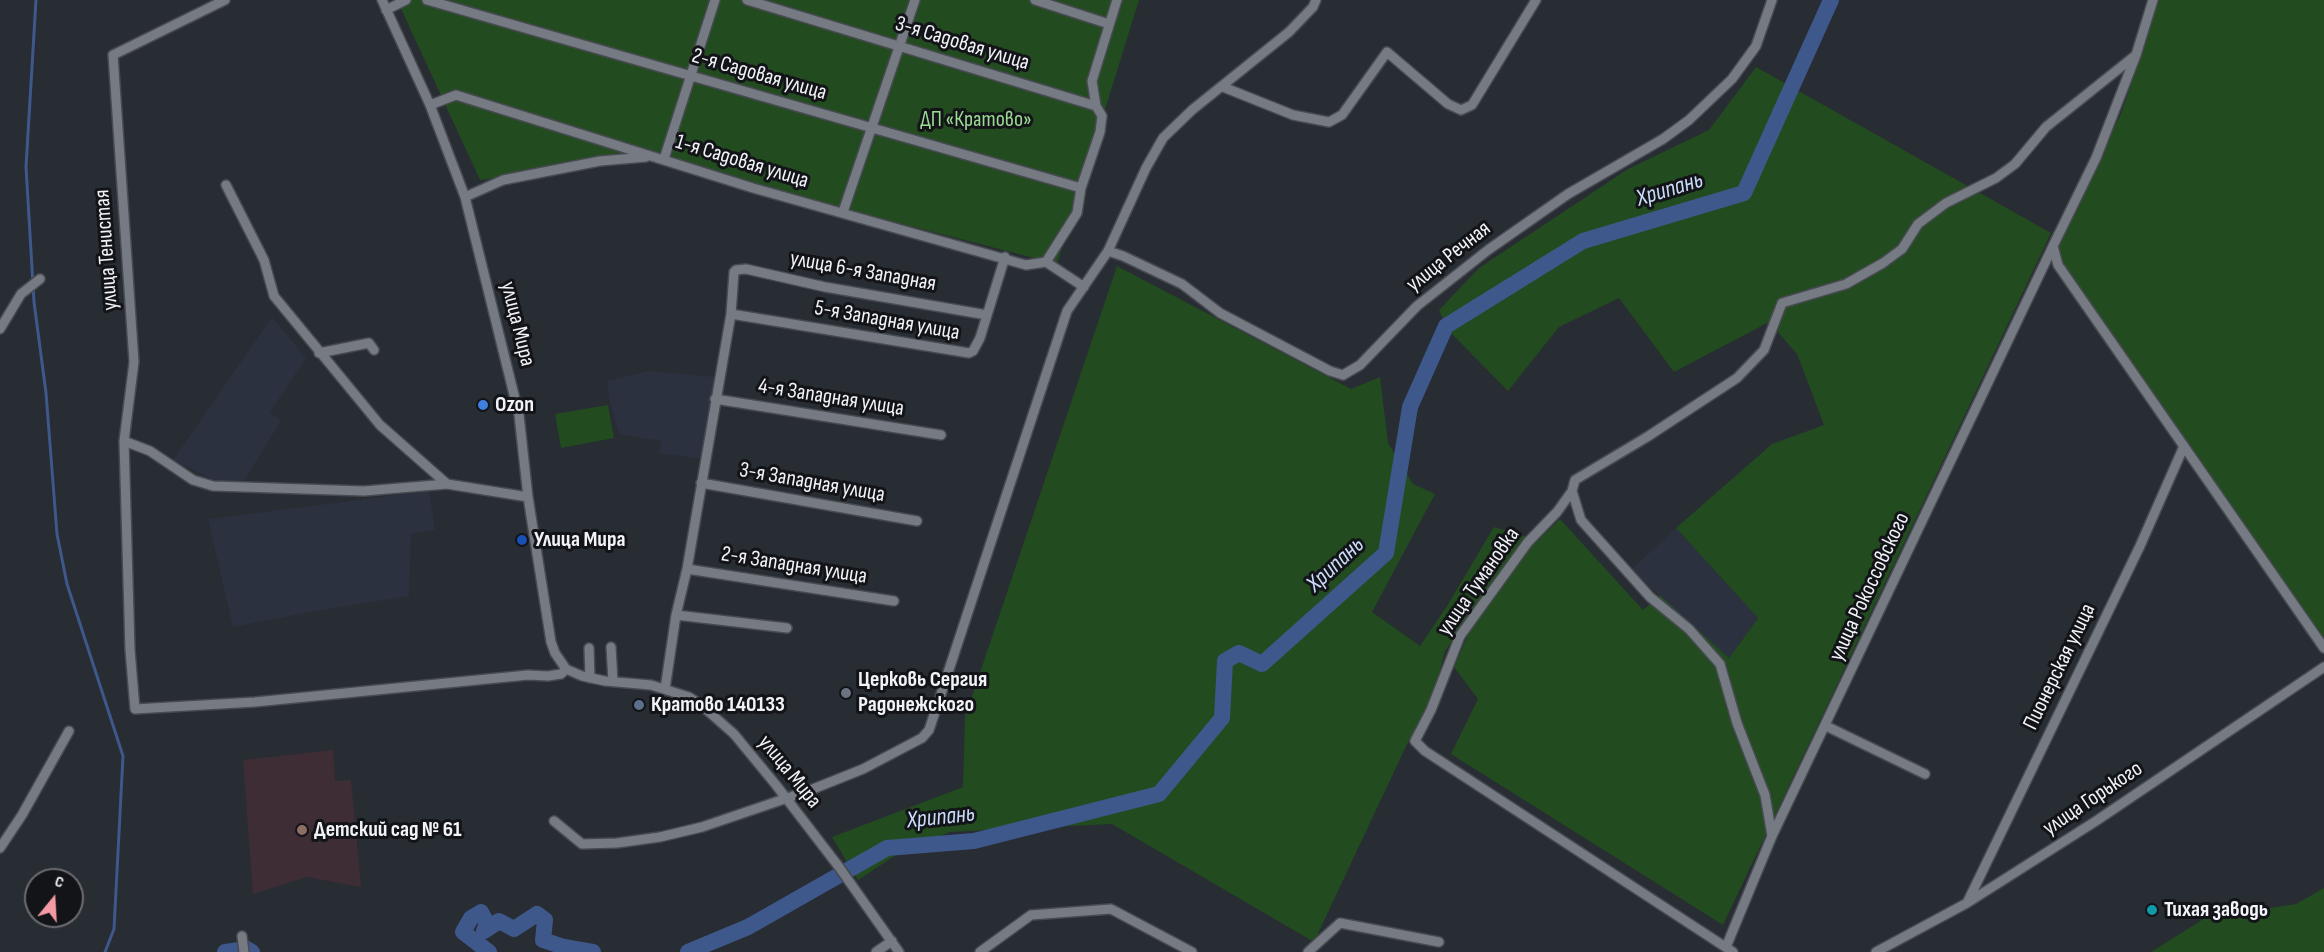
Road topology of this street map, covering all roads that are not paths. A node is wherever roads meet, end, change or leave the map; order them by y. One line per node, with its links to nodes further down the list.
1 (225, 0): 42 (street, улица Тенистая)
2 (381, 0): 14 (street, улица Мира)
3 (406, 0): 14 (street)
4 (427, 0): 18 (street, 2-я Садовая улица)
5 (715, 0): 18 (street)
6 (747, 0): 16 (street, 3-я Садовая улица)
7 (915, 0): 16 (street)
8 (1035, 0): 15 (street)
9 (1117, 0): 15 (street)
10 (1316, 0): 19 (street)
11 (1536, 0): 19 (street)
12 (1772, 0): 30 (street, улица Речная)
13 (2153, 0): 17 (street, улица Рокоссовского)
14 (386, 10): 20 (street, улица Мира)
15 (1109, 24): 21 (street)
16 (901, 45): 21 (street, 3-я Садовая улица); 22 (street)
17 (2136, 55): 29 (street, улица Рокоссовского); 46 (street, улица Тумановка)
18 (690, 76): 22 (street, 2-я Садовая улица); 24 (street)
19 (1223, 87): 30 (street)
20 (430, 105): 23 (street, 1-я Садовая улица); 27 (street, улица Мира)
21 (1096, 106): 26 (street)
22 (873, 127): 26 (street, 2-я Садовая улица); 28 (street)
23 (653, 156): 24 (street, 1-я Садовая улица); 27 (street)
24 (664, 159): 28 (street, 1-я Садовая улица)
25 (225, 185): 39 (street)
26 (1081, 188): 32 (street)
27 (465, 197): 47 (street, улица Мира)
28 (843, 212): 31 (street, 1-я Садовая улица)
29 (2053, 246): 43 (street); 61 (street, улица Рокоссовского)
30 (1108, 251): 34 (street)
31 (1005, 258): 32 (street, 1-я Садовая улица); 36 (street, 5-я Западная улица)
32 (1046, 262): 34 (street)
33 (40, 279): 37 (street)
34 (1084, 287): 64 (street)
35 (731, 314): 36 (street, 5-я Западная улица); 36 (street, улица 6-я Западная); 40 (street)
36 (987, 315)
37 (0, 329)
38 (374, 350): 39 (street)
39 (317, 351): 45 (street)
40 (715, 399): 41 (street, 4-я Западная улица); 44 (street)
41 (941, 435)
42 (124, 441): 45 (street); 57 (street, улица Тенистая)
43 (2184, 446): 55 (street); 68 (street, Пионерская улица)
44 (701, 483): 48 (street, 3-я Западная улица); 49 (street)
45 (447, 484): 47 (street)
46 (1572, 491): 66 (street); 72 (street, улица Тумановка)
47 (528, 497): 57 (street, улица Мира)
48 (916, 521)
49 (687, 569): 50 (street, 2-я Западная улица); 51 (street)
50 (894, 601)
51 (676, 615): 52 (street); 60 (street)
52 (787, 628)
53 (611, 647): 59 (street)
54 (589, 648): 58 (street)
55 (2324, 648)
56 (2324, 667): 68 (street, улица Горького)
57 (566, 669): 58 (street, улица Мира)
58 (590, 678): 59 (street, улица Мира)
59 (613, 681): 60 (street, улица Мира)
60 (665, 689): 64 (street, улица Мира)
61 (1826, 726): 63 (street); 66 (street, улица Рокоссовского)
62 (69, 731): 67 (street)
63 (1925, 774)
64 (786, 798): 65 (street); 70 (street, улица Мира)
65 (554, 821)
66 (1772, 836): 72 (street, улица Рокоссовского)
67 (0, 848)
68 (1967, 903): 79 (street, улица Горького)
69 (242, 936): 73 (street)
70 (892, 941): 74 (street); 75 (street, улица Мира)
71 (1439, 942): 78 (street)
72 (1730, 950)
73 (244, 952)
74 (876, 952)
75 (899, 952)
76 (980, 952): 77 (street)
77 (1192, 952)
78 (1308, 952)
79 (1876, 952)

